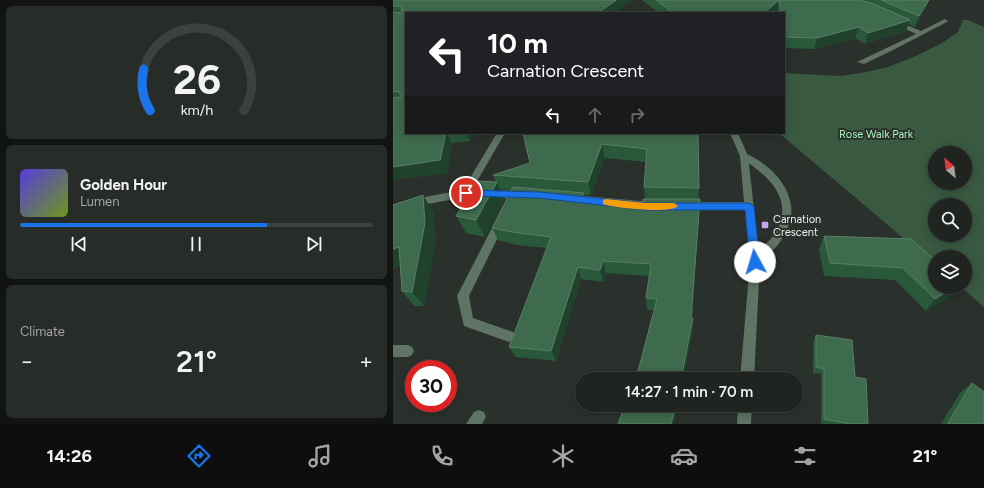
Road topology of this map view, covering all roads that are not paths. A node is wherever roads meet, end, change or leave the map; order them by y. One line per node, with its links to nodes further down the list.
1 (888, 18): 3 (street)
2 (945, 21): 3 (street)
3 (920, 33): 4 (street)
4 (861, 62)
5 (500, 134): 8 (street)
6 (734, 134): 7 (street)
7 (744, 156): 14 (street); 16 (street)
8 (466, 193): 9 (street); 15 (street)
9 (514, 194): 10 (street); 17 (street)
10 (533, 195)
11 (562, 197): 12 (street)
12 (661, 206)
13 (676, 206): 14 (street)
14 (749, 206): 16 (street)
15 (393, 209)
16 (755, 262): 20 (street)
17 (509, 336)
18 (393, 351): 19 (street)
19 (408, 351)
20 (747, 372)
21 (744, 412): 22 (street)
22 (743, 424)

